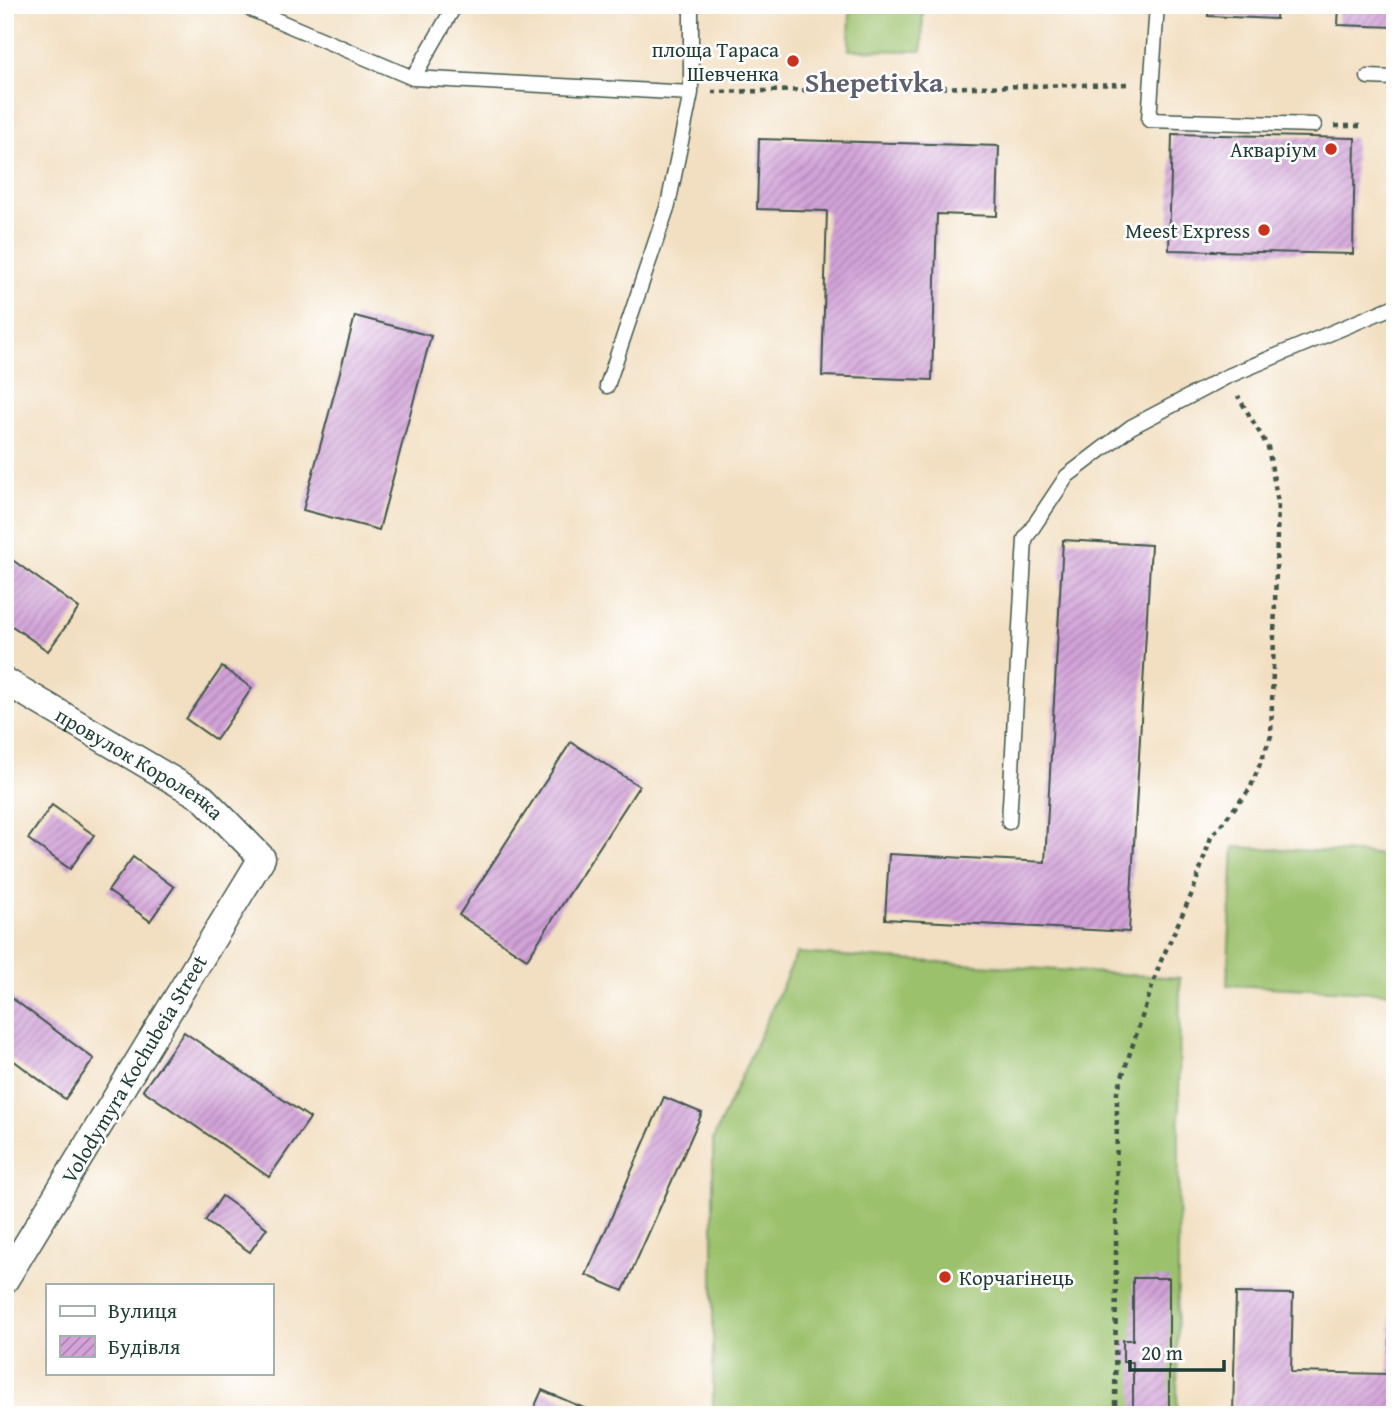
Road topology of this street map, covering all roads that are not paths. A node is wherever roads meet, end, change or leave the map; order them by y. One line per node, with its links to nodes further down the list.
1 (240, 5): 6 (lane)
2 (455, 5): 6 (lane)
3 (691, 5): 8 (lane)
4 (1157, 5): 9 (lane)
5 (1368, 77): 7 (lane)
6 (413, 78): 8 (lane)
7 (1395, 78)
8 (691, 93): 11 (lane)
9 (1314, 125)
10 (1395, 306): 13 (lane)
11 (607, 386)
12 (5, 681): 14 (street, провулок Короленка)
13 (1009, 822)
14 (262, 858): 15 (street, Volodymyra Kochubeia Street)
15 (5, 1280)

